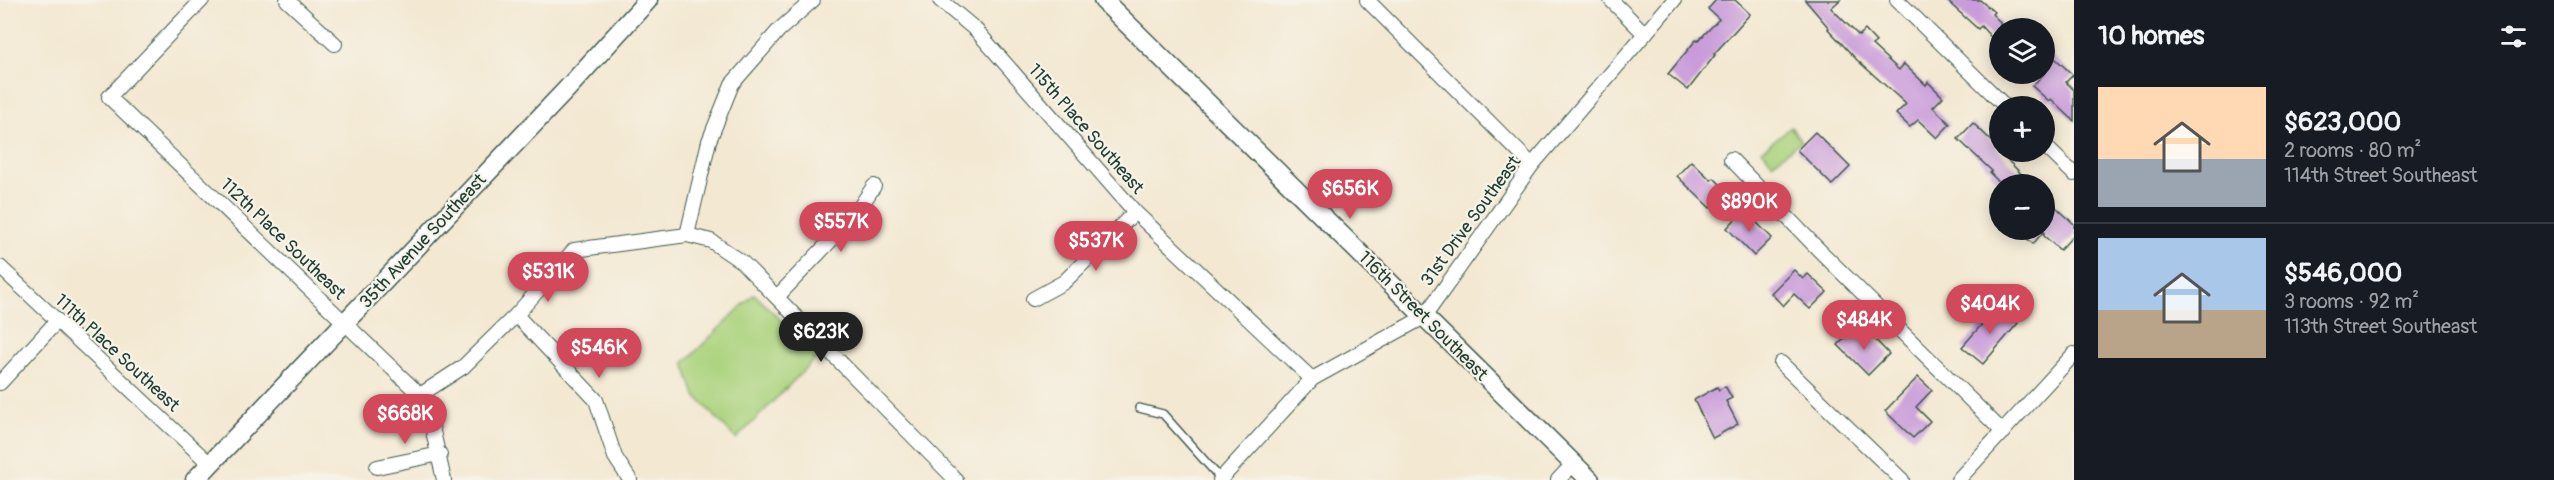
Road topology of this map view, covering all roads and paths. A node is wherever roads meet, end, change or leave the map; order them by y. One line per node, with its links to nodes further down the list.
1 (201, 0): 27 (street, 112th Place Southeast)
2 (287, 0): 12 (street)
3 (648, 0): 27 (street, 35th Avenue Southeast)
4 (813, 0): 20 (street)
5 (940, 0): 19 (street, 115th Place Southeast)
6 (1103, 0): 25 (street, 116th Street Southeast)
7 (1367, 0): 16 (street)
8 (1611, 0): 11 (street)
9 (1674, 0): 11 (street, 31st Drive Southeast)
10 (1897, 0): 13 (street)
11 (1645, 34): 16 (street, 31st Drive Southeast)
12 (334, 44)
13 (1995, 96)
14 (2055, 156): 17 (street)
15 (1731, 159): 34 (street)
16 (1532, 165): 25 (street, 31st Drive Southeast)
17 (2074, 174)
18 (874, 186): 22 (street)
19 (1134, 212): 23 (street); 30 (street, 115th Place Southeast)
20 (687, 235): 22 (street); 24 (street)
21 (0, 267): 26 (street, 111th Place Southeast)
22 (778, 296): 42 (street)
23 (1034, 299)
24 (516, 315): 32 (street); 41 (street)
25 (1424, 317): 30 (street, 31st Drive Southeast); 37 (street, 116th Street Southeast)
26 (57, 321): 31 (street); 36 (street, 111th Place Southeast)
27 (345, 324): 32 (street, 112th Place Southeast); 36 (street, 35th Avenue Southeast)
28 (2074, 354): 34 (street)
29 (1781, 363): 46 (street)
30 (1312, 379): 43 (street, 31st Drive Southeast)
31 (0, 382)
32 (420, 395): 35 (street, 112th Place Southeast)
33 (1139, 408): 43 (lane)
34 (2003, 432): 47 (street)
35 (440, 454): 38 (street); 40 (street, 112th Place Southeast)
36 (210, 464): 39 (street, 35th Avenue Southeast)
37 (1574, 464): 44 (street); 45 (street, 116th Street Southeast)
38 (377, 467)
39 (195, 480)
40 (444, 480)
41 (630, 480)
42 (955, 480)
43 (1220, 480)
44 (1558, 480)
45 (1590, 480)
46 (1902, 480)
47 (1958, 480)

